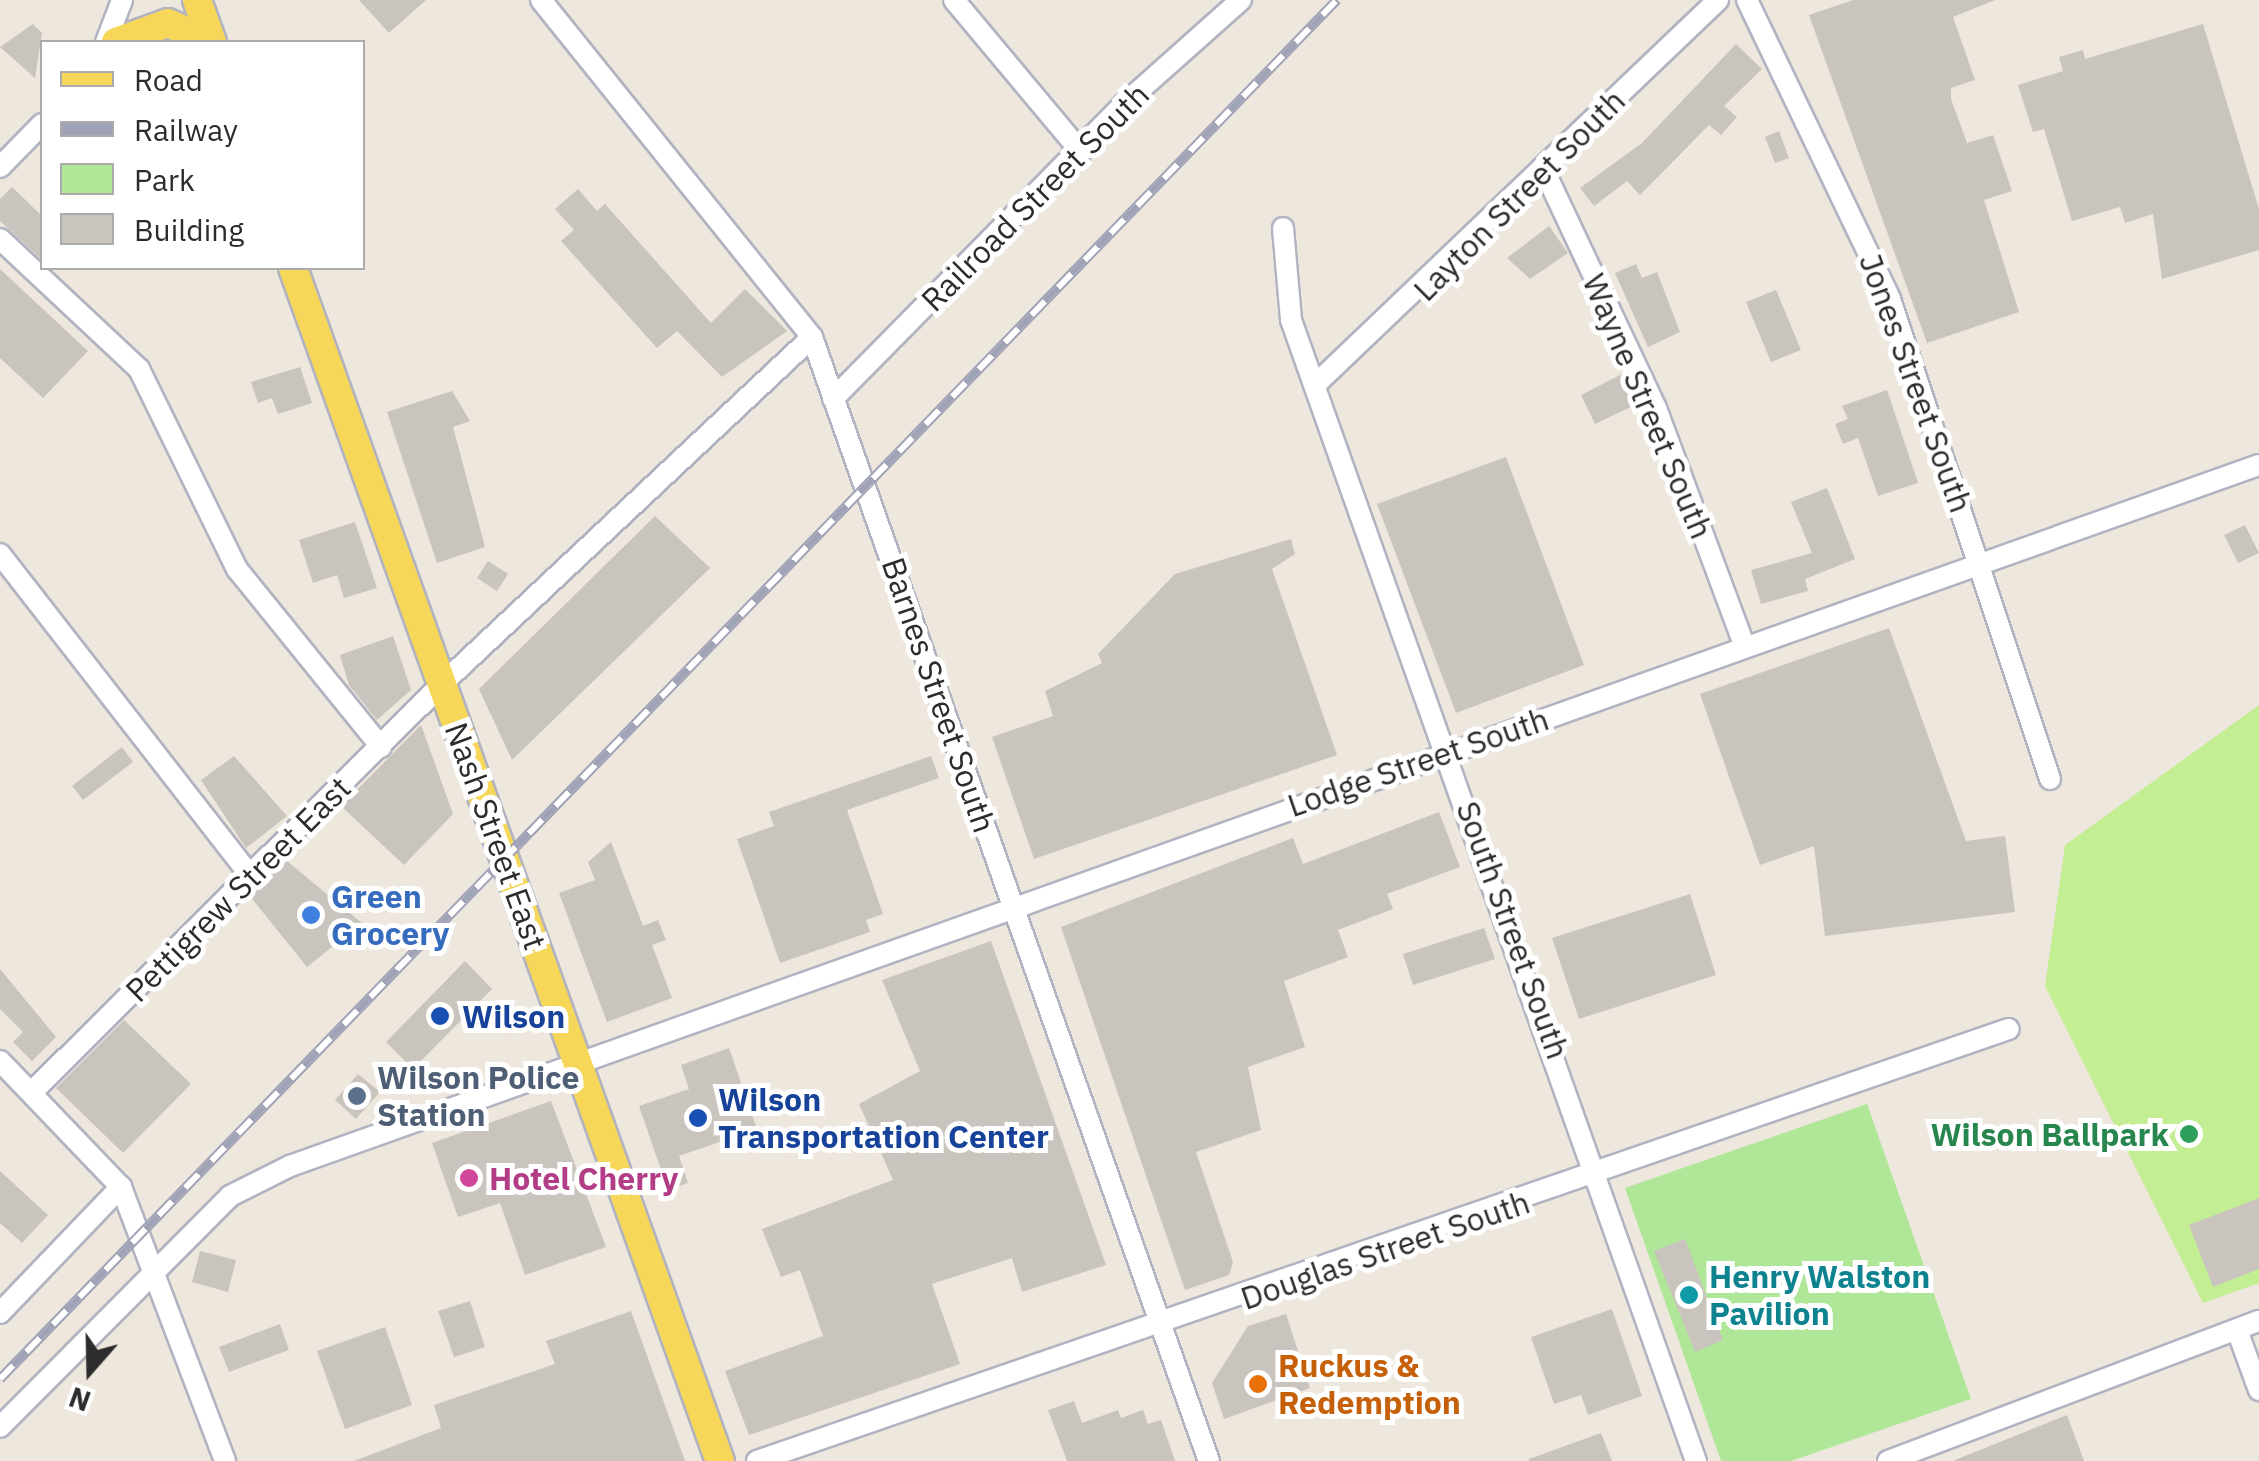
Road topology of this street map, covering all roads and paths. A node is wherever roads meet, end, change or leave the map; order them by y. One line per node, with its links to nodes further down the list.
1 (122, 0): 8 (street)
2 (197, 0): 11 (main road)
3 (542, 0): 19 (street, Barnes Street South)
4 (954, 0): 13 (street)
5 (1240, 0): 13 (street, Railroad Street South)
6 (1718, 0): 15 (street, Layton Street South)
7 (1747, 0): 24 (street, Jones Street South)
8 (107, 40)
9 (121, 40): 10 (main road)
10 (206, 40)
11 (210, 40)
12 (40, 126): 14 (street)
13 (1081, 152): 21 (street, Railroad Street South)
14 (0, 167)
15 (1543, 168): 20 (street, Layton Street South); 25 (street, Wayne Street South)
16 (1284, 228): 20 (street, South Street South)
17 (0, 238): 27 (street)
18 (294, 270): 26 (main road, Nash Street East)
19 (812, 338): 21 (street, Barnes Street South); 26 (street, Pettigrew Street East)
20 (1316, 384): 28 (street, South Street South)
21 (834, 399): 31 (street, Barnes Street South)
22 (2259, 465): 24 (street, Lodge Street South)
23 (0, 554): 30 (street)
24 (1980, 564): 25 (street, Lodge Street South); 29 (street, Jones Street South)
25 (1745, 647): 28 (street, Lodge Street South)
26 (442, 684): 27 (street, Pettigrew Street East); 33 (main road, Nash Street East)
27 (382, 747): 30 (street, Pettigrew Street East)
28 (1449, 751): 31 (street, Lodge Street South); 36 (street, South Street South)
29 (2050, 779)
30 (250, 875): 35 (street, Pettigrew Street East)
31 (1013, 905): 33 (street, Lodge Street South); 41 (street, Barnes Street South)
32 (2009, 1029): 36 (street, Douglas Street South)
33 (576, 1060): 38 (street, Lodge Street South); 46 (main road, Nash Street East)
34 (0, 1062): 35 (street)
35 (32, 1092): 37 (street)
36 (1600, 1175): 41 (street, Douglas Street South); 49 (street, South Street South)
37 (122, 1187): 38 (street); 39 (street)
38 (155, 1266): 44 (street, Lodge Street South); 45 (street)
39 (0, 1314)
40 (2259, 1321): 42 (street)
41 (1161, 1328): 47 (street, Douglas Street South); 48 (street, Barnes Street South)
42 (2237, 1330): 43 (street); 50 (street)
43 (2259, 1390)
44 (0, 1427)
45 (226, 1461)
46 (720, 1461)
47 (757, 1461)
48 (1210, 1461)
49 (1696, 1461)
50 (1888, 1461)

